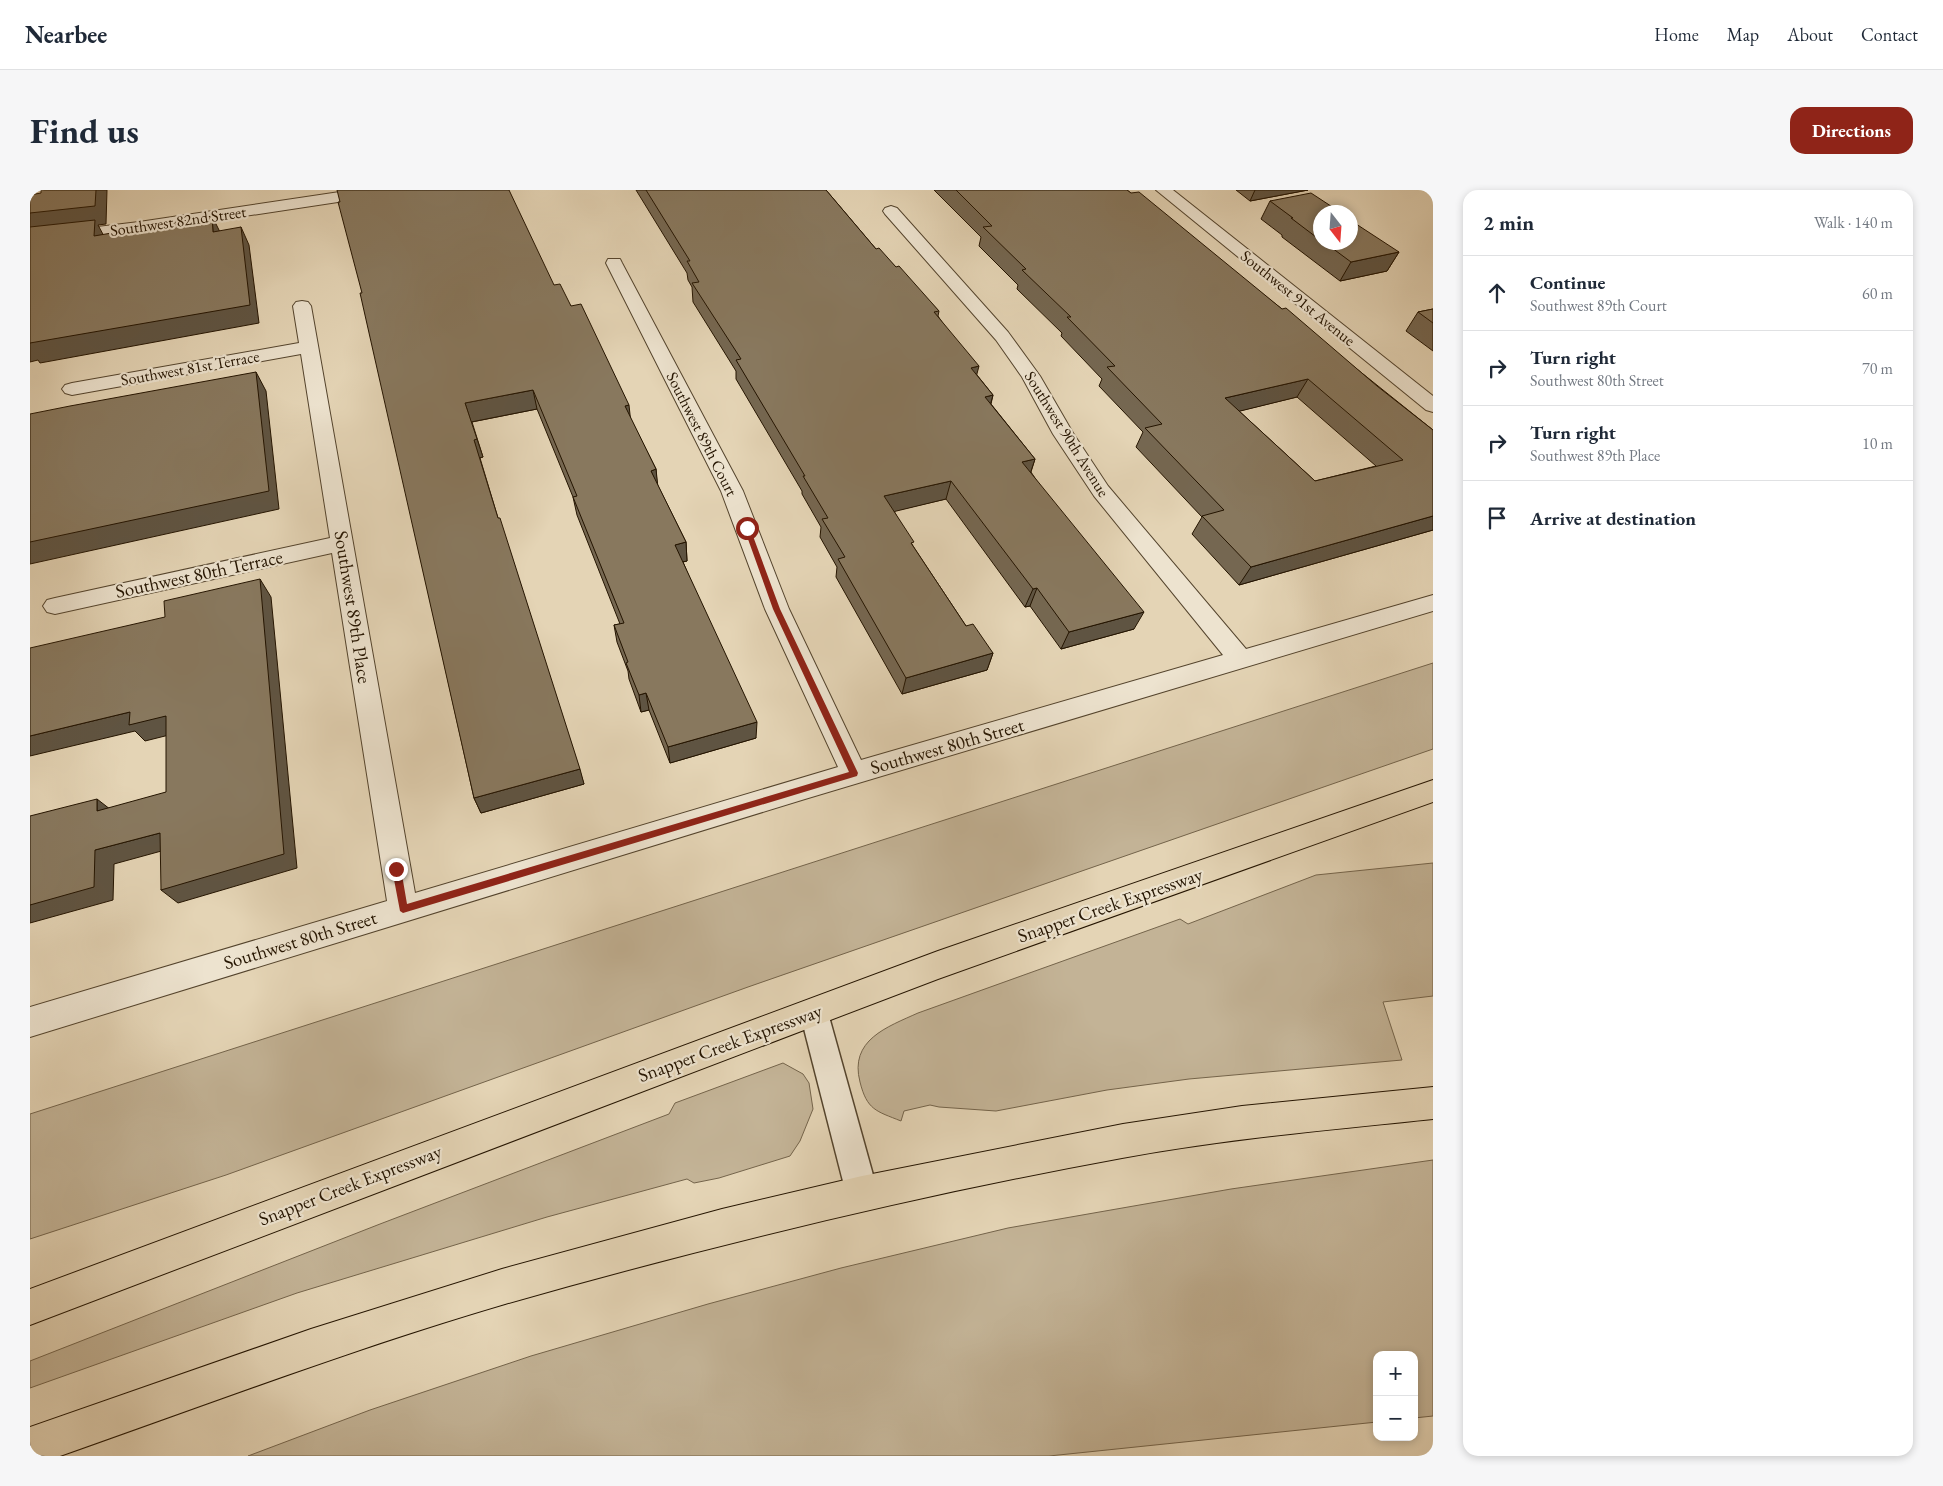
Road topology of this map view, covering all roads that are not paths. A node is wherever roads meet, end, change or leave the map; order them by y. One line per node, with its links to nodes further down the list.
1 (384, 190): 3 (street, Southwest 82nd Street)
2 (1164, 190): 10 (street, Southwest 91st Avenue)
3 (283, 198): 5 (street, Southwest 82nd Street)
4 (891, 211): 14 (street, Southwest 90th Avenue)
5 (30, 240)
6 (614, 263): 15 (street, Southwest 89th Court)
7 (302, 306): 8 (street, Southwest 89th Place)
8 (309, 347): 9 (street, Southwest 81st Terrace); 11 (street, Southwest 89th Place)
9 (72, 389)
10 (1433, 406)
11 (343, 543): 13 (street, Southwest 80th Terrace); 17 (street, Southwest 89th Place)
12 (1433, 603): 14 (street, Southwest 80th Street)
13 (55, 606)
14 (1242, 660): 15 (street, Southwest 80th Street)
15 (854, 773): 17 (street, Southwest 80th Street)
16 (1433, 791): 18 (highway, Snapper Creek Expressway)
17 (403, 909): 19 (street, Southwest 80th Street)
18 (814, 1013): 21 (lane); 22 (highway, Snapper Creek Expressway)
19 (30, 1022)
20 (1433, 1103): 21 (highway)
21 (862, 1193): 23 (highway)
22 (30, 1306)
23 (30, 1447)

